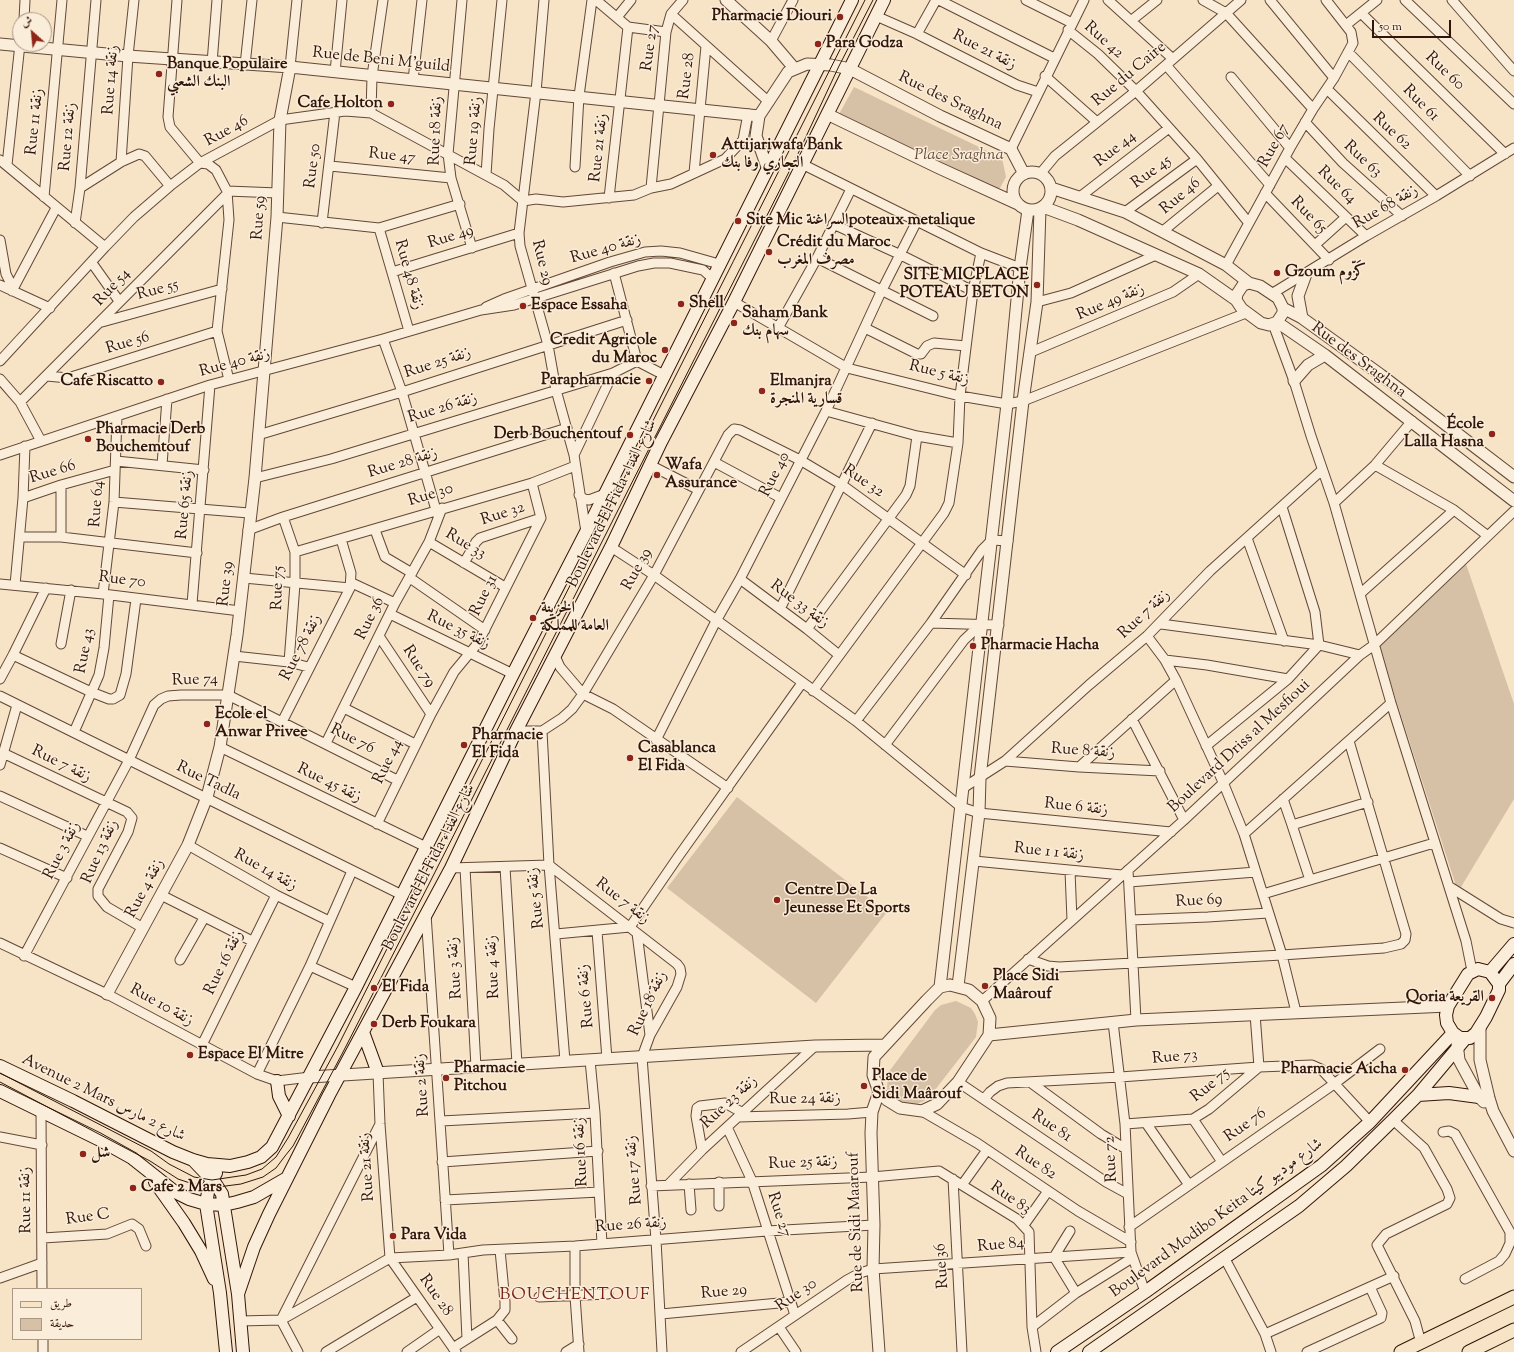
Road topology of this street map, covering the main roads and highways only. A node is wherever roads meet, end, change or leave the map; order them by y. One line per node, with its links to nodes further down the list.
1 (852, 0): 15 (main road, Boulevard El Fida شارع الفداء)
2 (884, 0): 7 (main road, Boulevard El Fida شارع الفداء)
3 (1514, 944): 5 (main road)
4 (1514, 964): 6 (main road)
5 (1490, 972): 6 (main road); 8 (main road)
6 (1499, 984): 8 (main road)
7 (363, 1032): 10 (main road); 19 (main road, Boulevard El Fida شارع الفداء)
8 (1458, 1036): 13 (main road, Boulevard Modibo Keita شارع موديبو كيتا); 29 (main road, Boulevard Modibo Keita شارع موديبو كيتا)
9 (0, 1066): 16 (main road, Avenue 2 Mars شارع 2 مارس)
10 (378, 1073)
11 (277, 1081): 15 (main road)
12 (0, 1092): 18 (main road)
13 (1418, 1095): 14 (main road); 30 (main road, Boulevard Modibo Keita شارع موديبو كيتا)
14 (1479, 1097)
15 (289, 1116): 17 (main road, Boulevard El Fida شارع الفداء)
16 (193, 1160): 17 (main road, Boulevard El Fida شارع الفداء); 20 (main road)
17 (222, 1166): 20 (main road)
18 (143, 1167): 21 (main road); 23 (main road)
19 (288, 1177): 22 (main road); 24 (main road, Boulevard El Fida شارع الفداء)
20 (212, 1180): 21 (main road); 22 (main road)
21 (206, 1204): 22 (main road); 23 (main road)
22 (224, 1205): 24 (main road)
23 (220, 1293): 27 (main road)
24 (238, 1294): 28 (main road)
25 (1514, 1297): 31 (main road)
26 (1514, 1330): 32 (main road)
27 (226, 1352)
28 (243, 1352)
29 (1057, 1352)
30 (1089, 1352)
31 (1401, 1352)
32 (1468, 1352)

